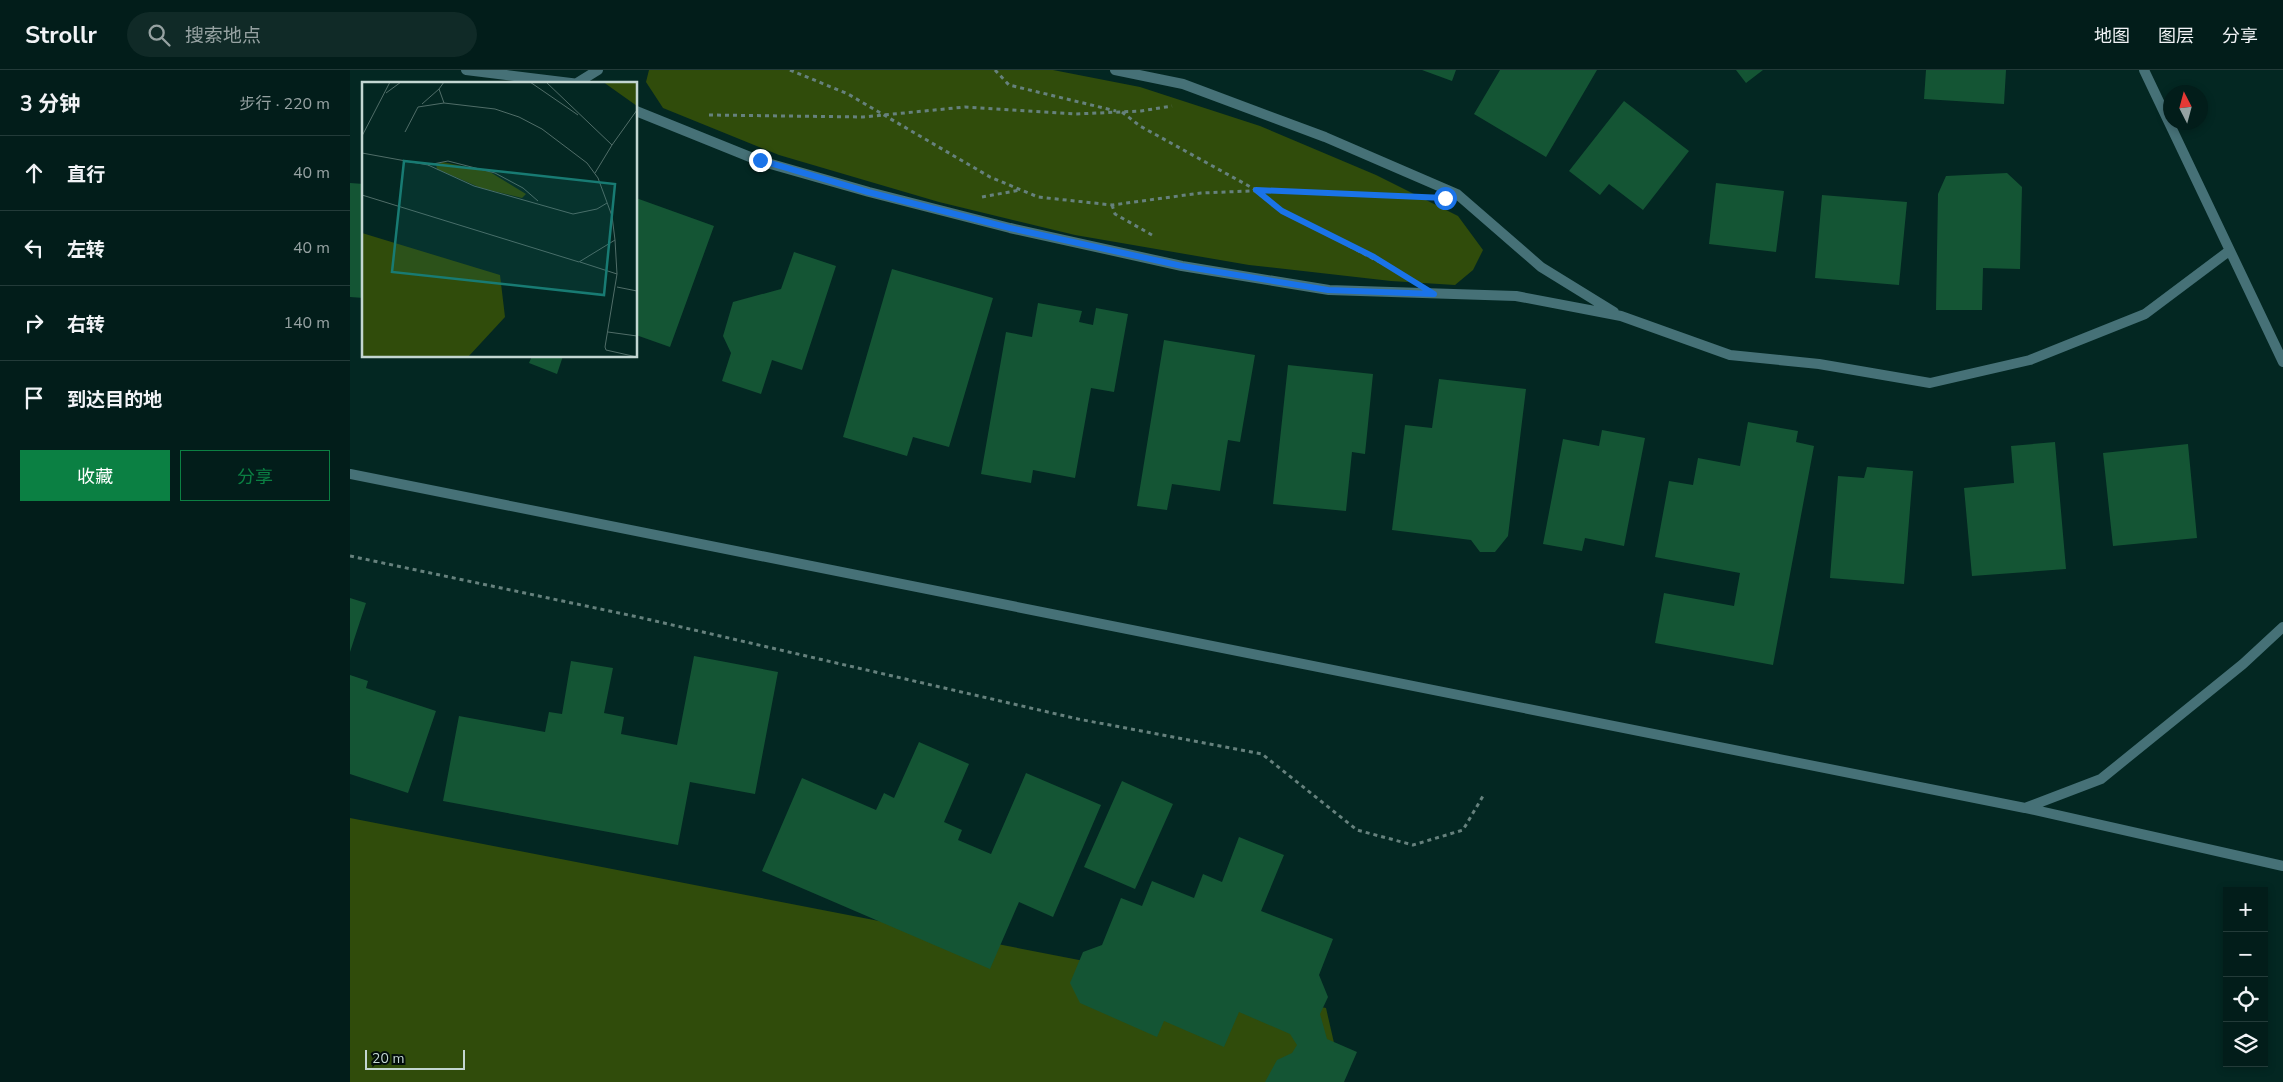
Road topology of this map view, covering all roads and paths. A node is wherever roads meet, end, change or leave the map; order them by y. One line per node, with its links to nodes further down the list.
1 (466, 70): 7 (lane)
2 (598, 70): 8 (lane)
3 (790, 70): 13 (path)
4 (995, 70): 11 (path)
5 (1115, 70): 18 (lane)
6 (2144, 70): 16 (lane)
7 (569, 82)
8 (580, 82)
9 (1178, 105): 11 (path)
10 (638, 112): 18 (lane)
11 (1121, 112): 13 (path); 14 (path)
12 (701, 114): 13 (path)
13 (884, 116): 14 (path)
14 (1256, 190): 15 (path); 17 (path)
15 (1407, 196)
16 (2230, 251): 18 (lane); 19 (lane)
17 (1396, 271)
18 (1621, 316)
19 (2283, 362)
20 (350, 474): 24 (lane)
21 (350, 556): 23 (path)
22 (2283, 627): 24 (lane)
23 (1483, 796)
24 (2025, 808): 25 (lane)
25 (2283, 866)

